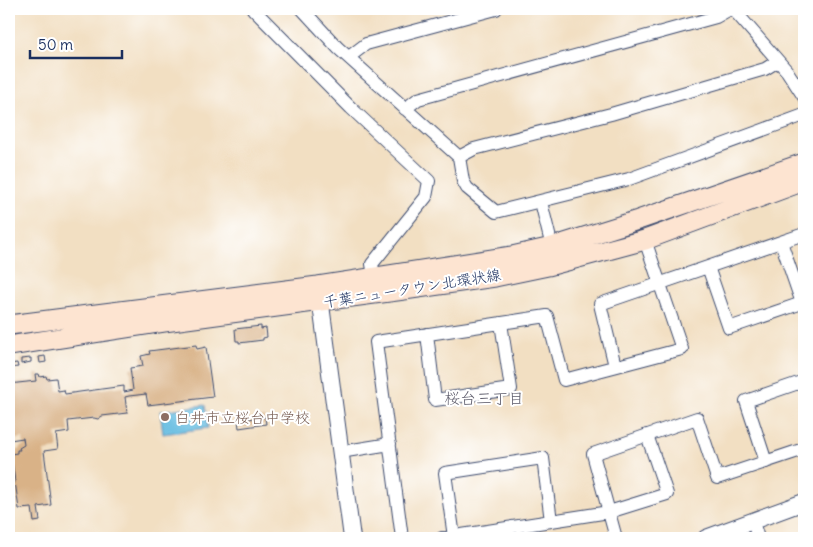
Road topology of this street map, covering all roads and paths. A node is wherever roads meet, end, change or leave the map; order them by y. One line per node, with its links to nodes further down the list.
1 (254, 9): 19 (street)
2 (302, 9): 5 (street)
3 (496, 9): 5 (street)
4 (731, 9): 6 (street); 8 (street)
5 (349, 58): 8 (street)
6 (778, 61): 7 (street); 10 (street)
7 (804, 98)
8 (405, 109): 10 (street)
9 (804, 115): 13 (street)
10 (458, 157): 13 (street)
11 (804, 163): 17 (main road, 千葉ニュータウン北環状線)
12 (804, 181): 15 (main road, 千葉ニュータウン北環状線)
13 (541, 202): 17 (street)
14 (804, 234): 16 (street)
15 (645, 240): 20 (street); 21 (main road, 千葉ニュータウン北環状線)
16 (781, 242): 18 (street); 18 (street)
17 (552, 247): 19 (main road, 千葉ニュータウン北環状線)
18 (708, 267): 20 (street)
19 (374, 276): 21 (main road, 千葉ニュータウン北環状線)
20 (660, 283): 26 (street); 26 (street)
21 (319, 294): 23 (main road, 千葉ニュータウン北環状線); 25 (main road, 千葉ニュータウン北環状線); 31 (street)
22 (501, 323): 24 (street); 24 (street); 26 (street)
23 (9, 325)
24 (427, 334): 29 (street)
25 (9, 346)
26 (615, 366)
27 (804, 381): 32 (street)
28 (647, 435): 32 (street); 34 (street); 34 (street)
29 (390, 444): 31 (street); 39 (street)
30 (804, 449): 32 (street)
31 (340, 452): 38 (street)
32 (766, 462)
33 (804, 502): 36 (street)
34 (609, 512): 35 (street); 40 (street)
35 (552, 521): 37 (street); 37 (street)
36 (753, 522): 41 (street); 42 (street)
37 (448, 537)
38 (352, 538)
39 (402, 538)
40 (616, 538)
41 (706, 538)
42 (758, 538)

